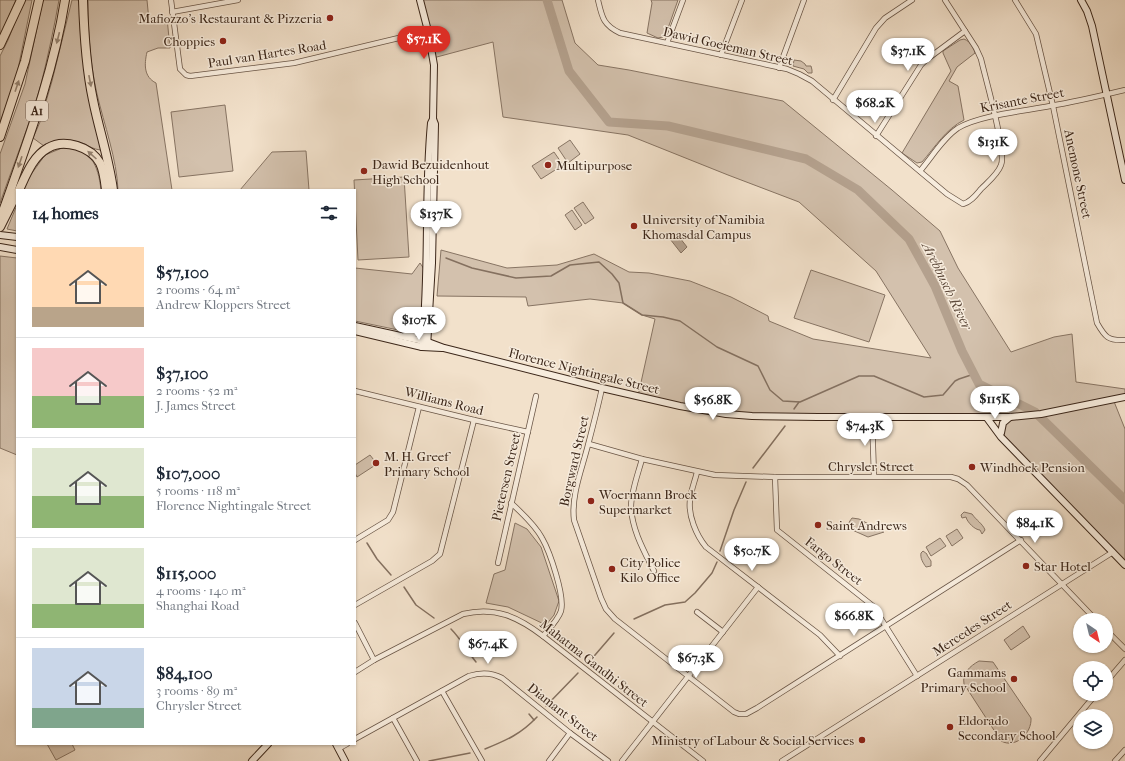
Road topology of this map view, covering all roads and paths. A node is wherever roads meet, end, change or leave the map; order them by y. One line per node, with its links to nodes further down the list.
1 (21, 0): 21 (highway)
2 (39, 0): 31 (highway, A1, one-way to 2)
3 (65, 0): 38 (highway, A1, one-way to 38)
4 (83, 0): 36 (highway, one-way to 36)
5 (171, 0): 17 (street, Paul van Hartes Road)
6 (238, 0): 16 (street)
7 (420, 0): 18 (street)
8 (598, 0): 20 (street, Dawid Goeieman Street)
9 (683, 0): 20 (street)
10 (742, 0): 22 (street)
11 (804, 0): 23 (street)
12 (912, 0): 26 (street)
13 (945, 0): 19 (street)
14 (1015, 0): 27 (street, Anemone Street)
15 (1081, 0): 25 (street)
16 (227, 1): 17 (street)
17 (172, 12): 18 (street, Paul van Hartes Road)
18 (428, 31): 29 (street)
19 (965, 32): 28 (street); 30 (street)
20 (667, 43): 22 (street, Dawid Goeieman Street)
21 (0, 45)
22 (721, 55): 23 (street, Dawid Goeieman Street)
23 (779, 68): 26 (street, Dawid Goeieman Street)
24 (1125, 90): 25 (street, Krisante Street)
25 (1106, 94): 27 (street, Krisante Street); 33 (street)
26 (834, 100): 30 (street, Dawid Goeieman Street)
27 (1053, 106): 28 (street, Krisante Street); 49 (street, Anemone Street)
28 (994, 116): 32 (street, Krisante Street); 32 (street, Dawid Goeieman Street)
29 (433, 119): 44 (street); 46 (street)
30 (876, 136): 32 (street, Dawid Goeieman Street)
31 (0, 137)
32 (920, 171)
33 (1125, 180)
34 (19, 189): 35 (highway, one-way to 34)
35 (106, 189)
36 (113, 189)
37 (16, 195): 39 (highway)
38 (0, 220)
39 (0, 227)
40 (0, 235): 41 (street)
41 (16, 237)
42 (0, 247): 43 (street)
43 (14, 249)
44 (425, 318): 48 (street); 50 (street)
45 (356, 326): 48 (street, Florence Nightingale Street)
46 (429, 330): 50 (street); 51 (street)
47 (356, 331): 50 (street, Florence Nightingale Street)
48 (394, 334): 50 (street, Florence Nightingale Street)
49 (1125, 340)
50 (425, 344): 51 (street, Florence Nightingale Street); 52 (street, Florence Nightingale Street)
51 (437, 344): 52 (street, Florence Nightingale Street)
52 (444, 348): 53 (street, Florence Nightingale Street)
53 (602, 388): 58 (street, Florence Nightingale Street); 64 (street, Borgward Street)
54 (356, 391): 57 (street, Williams Road)
55 (536, 396): 62 (street, Pietersen Street)
56 (1125, 397): 59 (street, Florence Nightingale Street)
57 (419, 407): 61 (street, Williams Road); 70 (street)
58 (872, 417): 60 (street, Florence Nightingale Street); 67 (street)
59 (1010, 417): 60 (street, Florence Nightingale Street); 63 (street)
60 (989, 418): 63 (street)
61 (474, 420): 62 (street, Williams Road); 78 (street)
62 (528, 432): 69 (street, Pietersen Street)
63 (1002, 436): 72 (street)
64 (589, 444): 65 (street, Chrysler Street); 92 (street, Borgward Street)
65 (642, 459): 66 (street, Chrysler Street); 75 (street)
66 (697, 472): 68 (street, Chrysler Street); 77 (street)
67 (874, 476): 68 (street, Chrysler Street); 71 (street, Chrysler Street)
68 (775, 477): 82 (street, Fargo Street)
69 (511, 504): 73 (street, Pietersen Street); 84 (street)
70 (356, 539)
71 (1020, 540): 76 (street, Chrysler Street); 82 (street, Borgward Street)
72 (1113, 552): 74 (street); 76 (street, Mercedes Street)
73 (498, 563)
74 (1125, 565)
75 (654, 571)
76 (1061, 584): 80 (street, Chrysler Street); 93 (street, Mercedes Street)
77 (758, 587): 83 (street); 87 (street)
78 (356, 604)
79 (696, 612): 83 (street)
80 (1089, 613)
81 (356, 625): 88 (street)
82 (886, 626): 87 (street, Borgward Street); 93 (street, Fargo Street)
83 (723, 632): 92 (street)
84 (543, 636): 88 (street, Mahatma Gandhi Street); 97 (street, Mahatma Gandhi Street)
85 (1113, 637): 86 (street)
86 (1125, 649)
87 (840, 656): 92 (street, Borgward Street)
88 (374, 660): 90 (street, Mahatma Gandhi Street)
89 (1125, 660): 91 (street)
90 (356, 671)
91 (1113, 674)
92 (689, 676): 97 (street)
93 (917, 676): 111 (street, Mercedes Street)
94 (442, 691): 96 (street, Diamant Street); 98 (street, Diamant Street); 106 (street)
95 (1090, 701): 112 (street)
96 (393, 718): 99 (street, Diamant Street); 105 (street)
97 (653, 722): 109 (street); 110 (street, Mahatma Gandhi Street)
98 (570, 733): 107 (street); 108 (street, Diamant Street)
99 (356, 738)
100 (267, 745): 103 (street)
101 (337, 746): 104 (street)
102 (1125, 750): 113 (street)
103 (252, 761)
104 (345, 761)
105 (418, 761)
106 (482, 761)
107 (549, 761)
108 (608, 761)
109 (622, 761)
110 (703, 761)
111 (782, 761)
112 (1040, 761)
113 (1115, 761)

